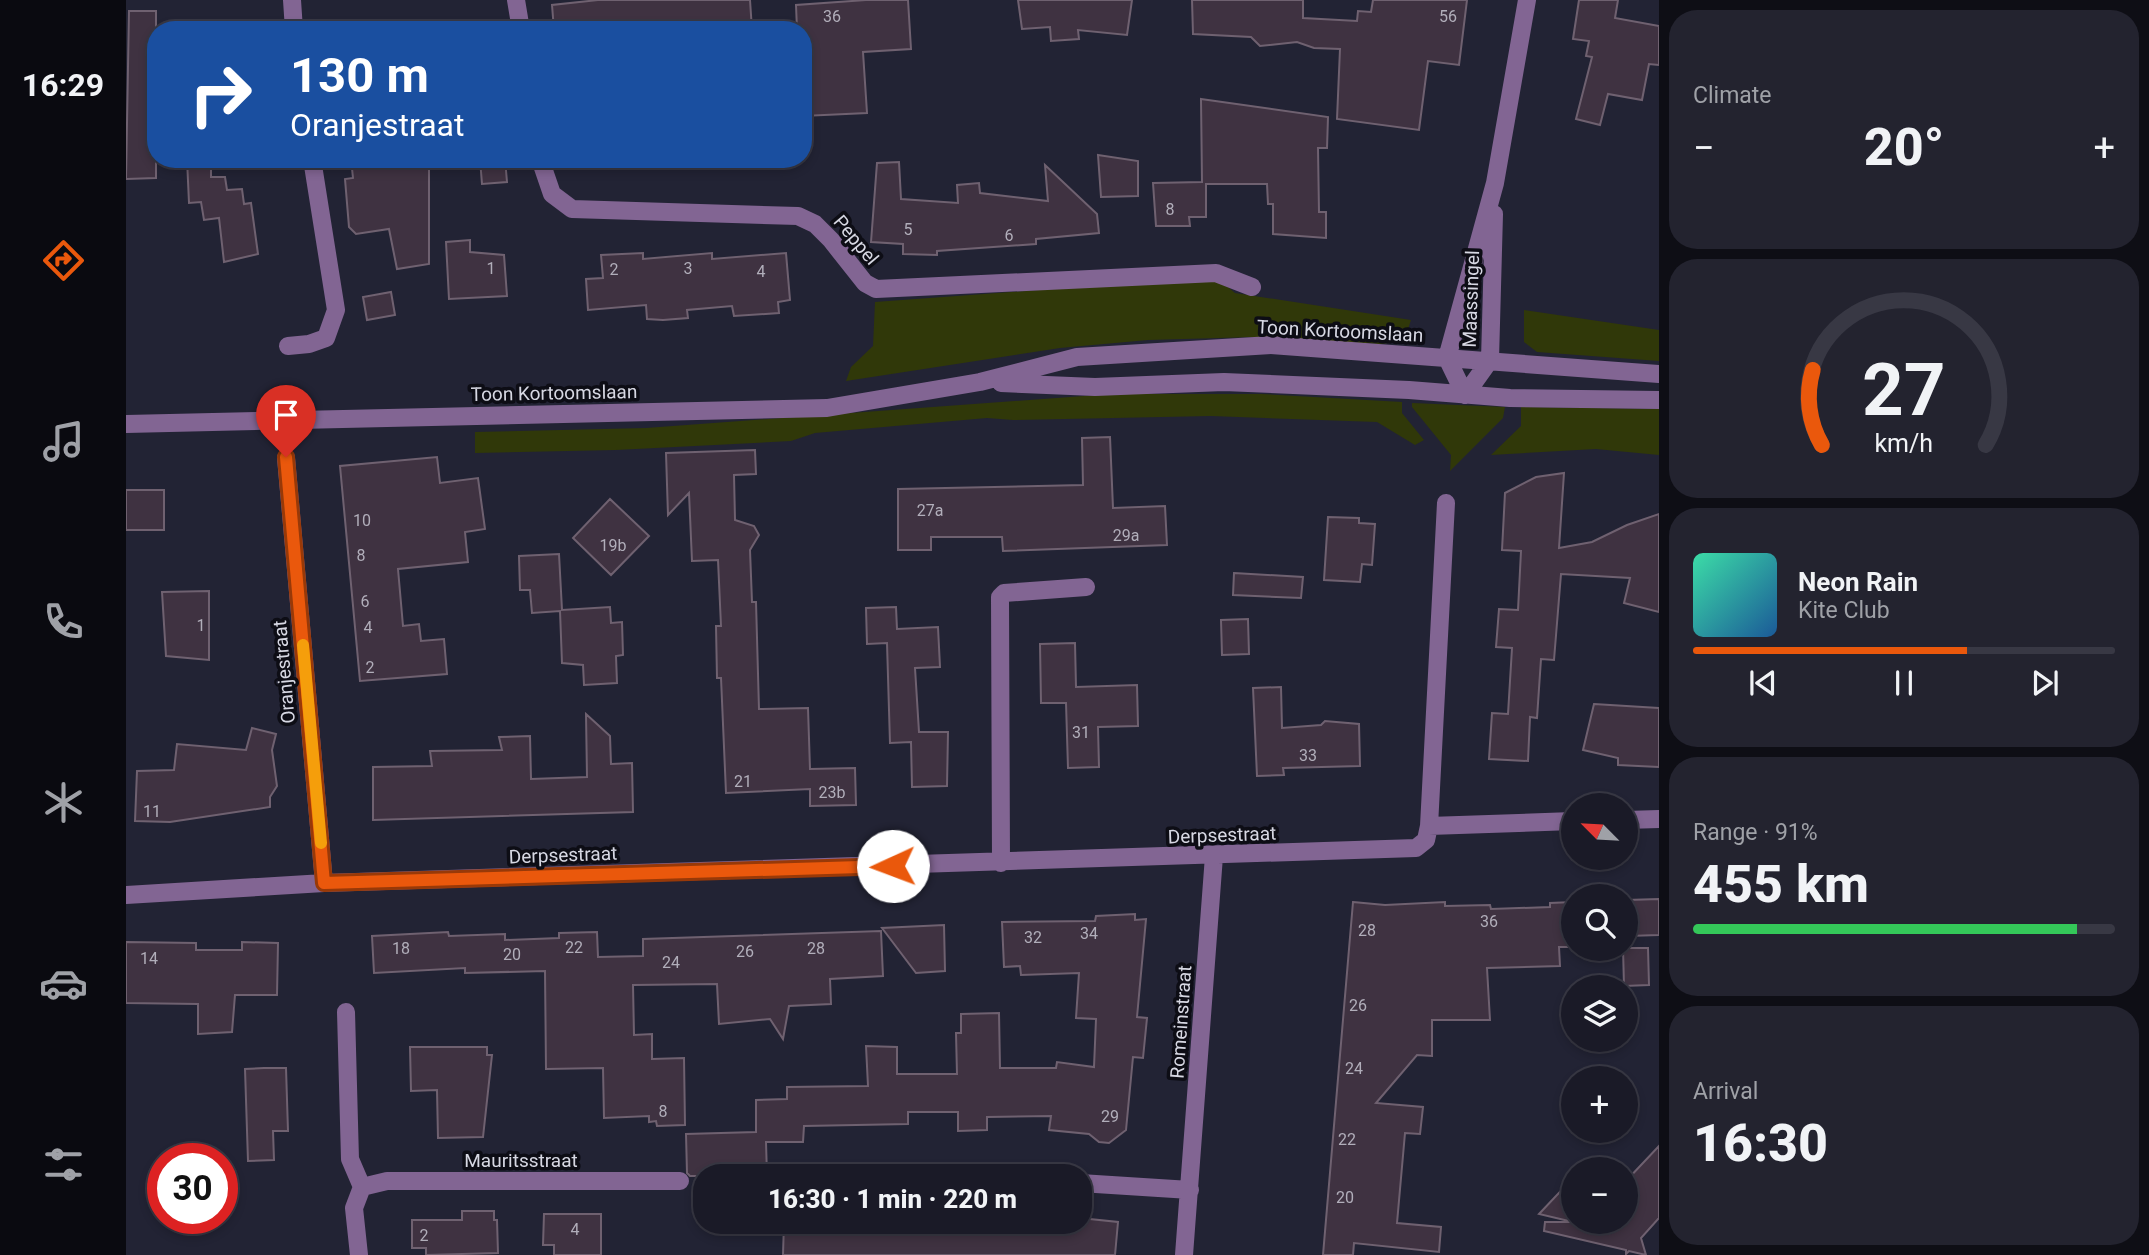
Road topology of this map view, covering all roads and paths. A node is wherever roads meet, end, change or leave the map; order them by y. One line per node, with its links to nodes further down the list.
1 (292, 0): 4 (street)
2 (516, 0): 5 (street)
3 (1527, 0): 8 (street, Maassingel)
4 (293, 21)
5 (520, 21)
6 (313, 168): 10 (street)
7 (543, 168): 9 (street, Peppel)
8 (1495, 183): 11 (street, Maassingel); 12 (street, Maassingel)
9 (1252, 287)
10 (288, 346)
11 (1447, 358): 12 (street, Toon Kortoomslaan); 14 (street, Toon Kortoomslaan); 15 (street, Maassingel)
12 (1490, 360): 13 (street, Toon Kortoomslaan); 15 (street, Maassingel)
13 (1659, 374)
14 (981, 383): 15 (street, Toon Kortoomslaan); 17 (street, Toon Kortoomslaan)
15 (1465, 395): 16 (street, Toon Kortoomslaan)
16 (1659, 400)
17 (126, 424)
18 (286, 457): 27 (street, Oranjestraat)
19 (1446, 503): 24 (street)
20 (1086, 587): 26 (street)
21 (1659, 818): 22 (street)
22 (1638, 819)
23 (1561, 821): 24 (street)
24 (1429, 826): 25 (street, Derpsestraat)
25 (1213, 856): 26 (street, Derpsestraat); 33 (street, Romeinstraat)
26 (1001, 863): 27 (street, Derpsestraat)
27 (324, 883): 28 (street, Derpsestraat)
28 (126, 895)
29 (346, 1012): 32 (street)
30 (680, 1181): 32 (street, Mauritsstraat)
31 (1092, 1184): 33 (street)
32 (362, 1187): 34 (street)
33 (1190, 1189): 35 (street, Romeinstraat)
34 (359, 1255)
35 (1184, 1255)

